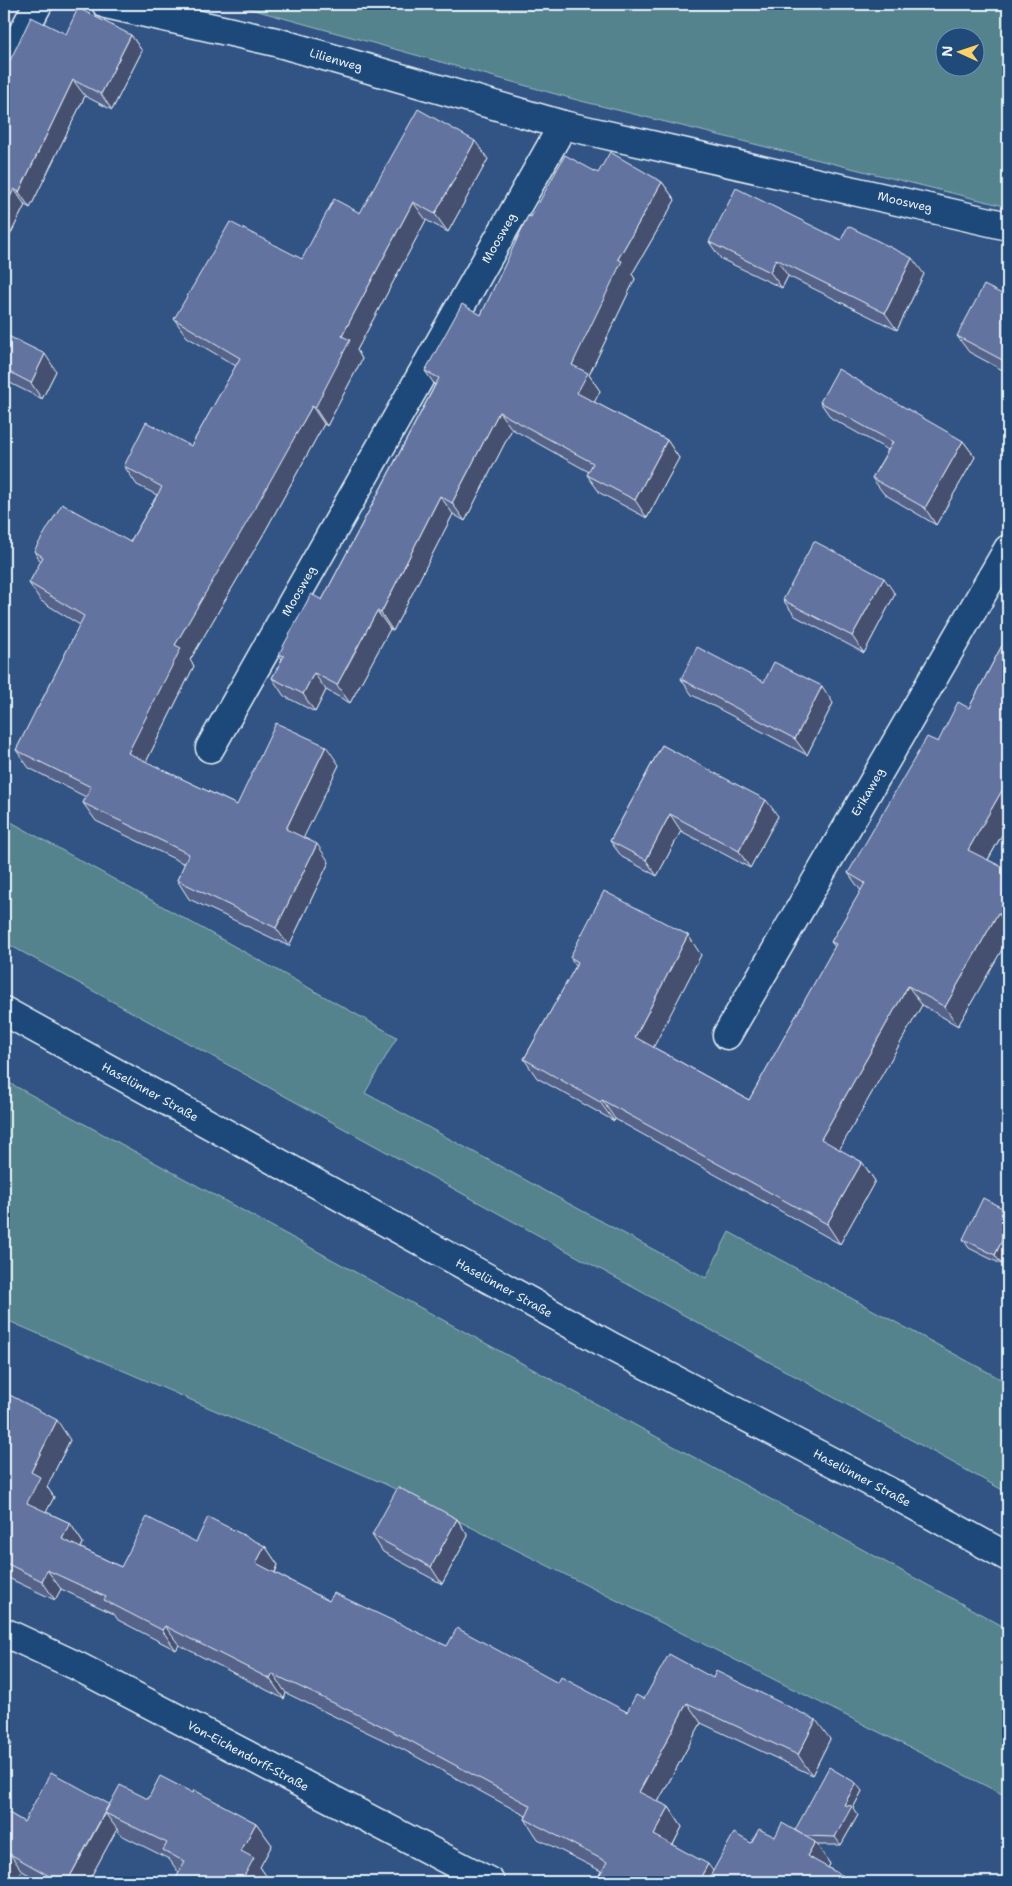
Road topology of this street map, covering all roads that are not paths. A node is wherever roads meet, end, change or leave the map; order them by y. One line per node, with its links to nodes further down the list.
1 (38, 4): 3 (street)
2 (106, 4): 4 (street, Lilienweg)
3 (4, 68)
4 (563, 125): 5 (street, Moosweg); 7 (street, Moosweg)
5 (1008, 226)
6 (1008, 549): 9 (street, Erikaweg)
7 (210, 748)
8 (4, 1011): 10 (street, Haselünner Straße)
9 (727, 1035)
10 (1008, 1557)
11 (4, 1632): 12 (street, Von-Eichendorff-Straße)
12 (490, 1882)

